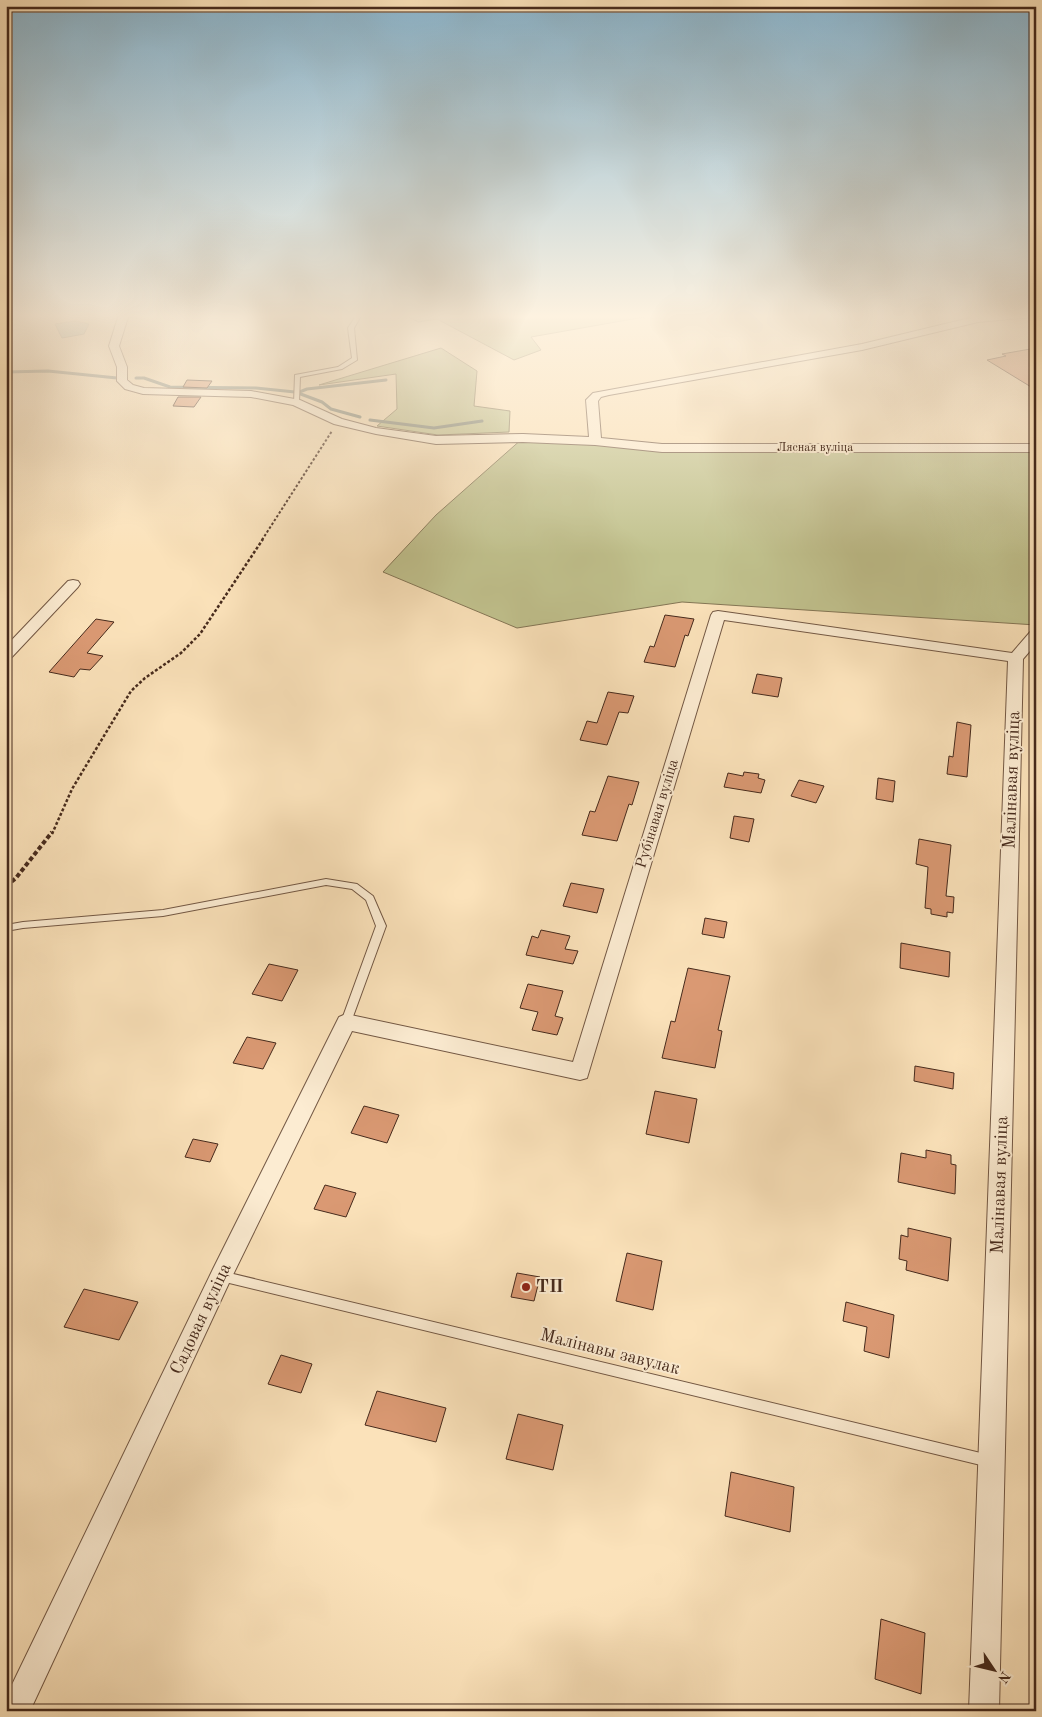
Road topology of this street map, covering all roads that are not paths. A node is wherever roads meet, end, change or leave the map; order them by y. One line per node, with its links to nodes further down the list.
1 (251, 394): 4 (street, Лясная вуліца)
2 (297, 394): 4 (lane)
3 (602, 394): 5 (street)
4 (296, 402): 5 (street, Лясная вуліца)
5 (595, 441): 6 (street, Лясная вуліца)
6 (1036, 448)
7 (73, 584): 9 (street)
8 (1036, 634): 10 (street)
9 (6, 655)
10 (1016, 658): 12 (street, Рубінавая вуліца); 14 (street, Малінавая вуліца)
11 (6, 928): 12 (lane, Садовая вуліца)
12 (346, 1022): 13 (street, Садовая вуліца)
13 (221, 1276): 14 (lane, Малінавы завулак); 15 (street, Садовая вуліца)
14 (991, 1462): 16 (street, Малінавая вуліца)
15 (15, 1711)
16 (984, 1711)

